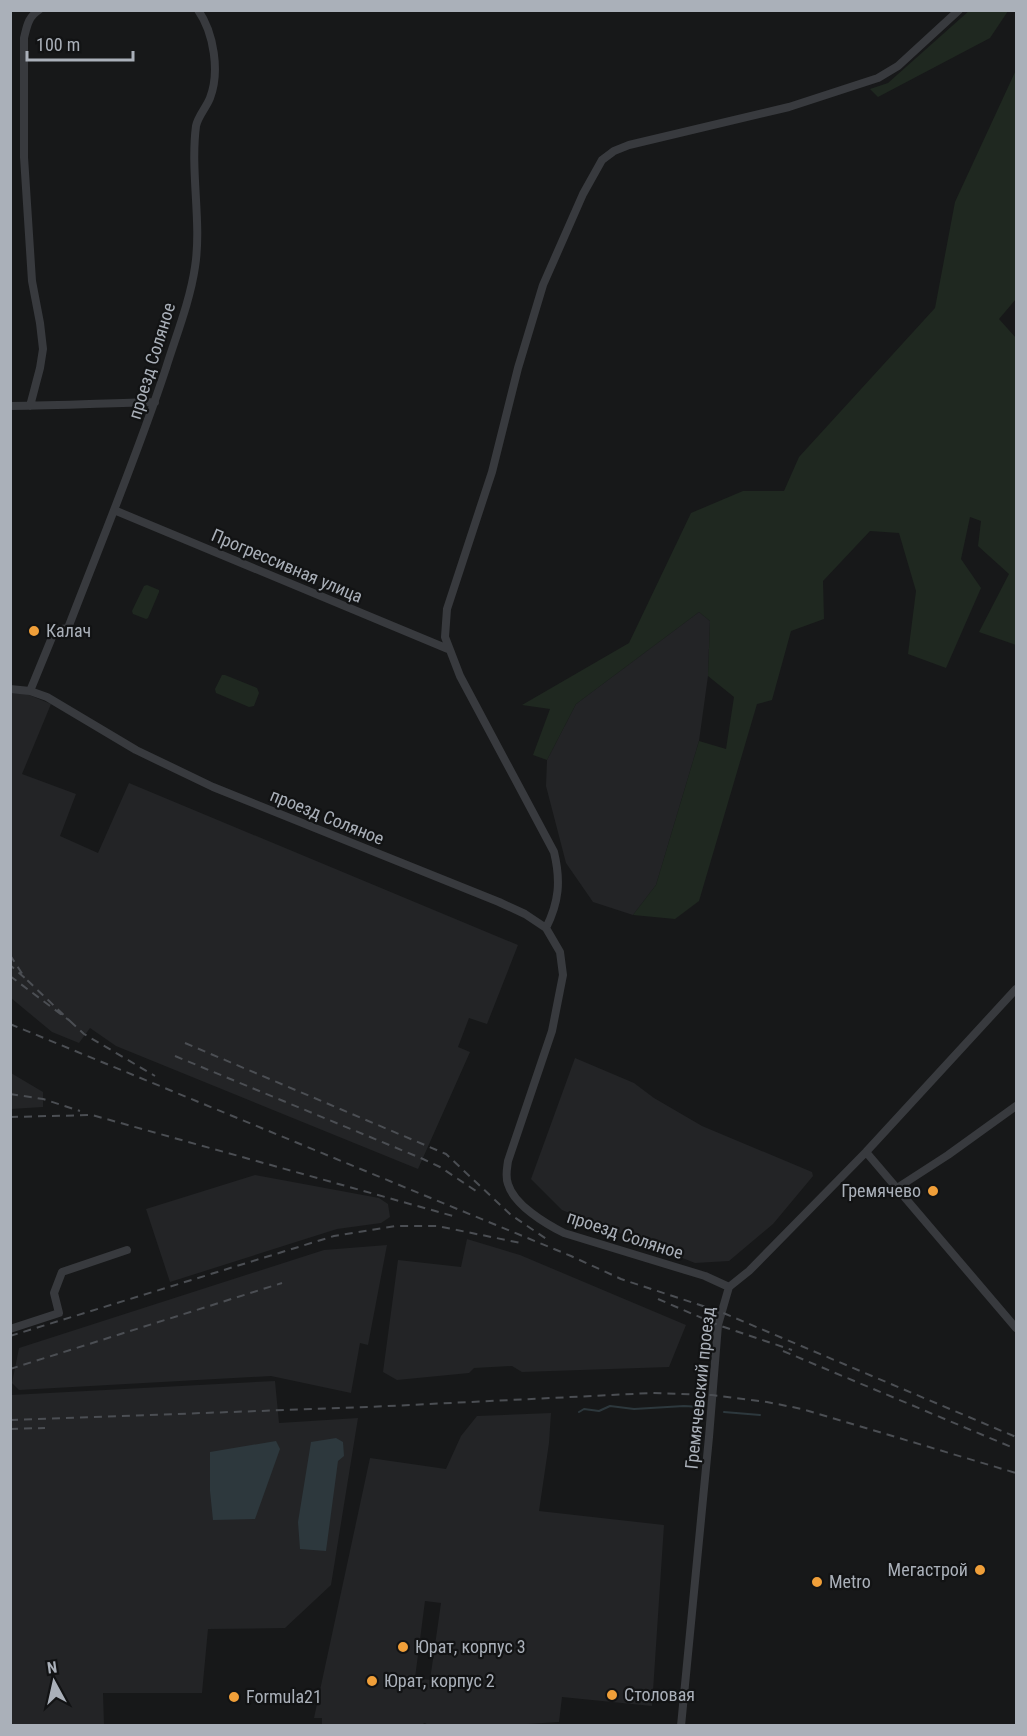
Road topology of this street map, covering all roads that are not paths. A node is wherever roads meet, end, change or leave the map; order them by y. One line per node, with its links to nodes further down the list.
1 (39, 10): 6 (street)
2 (198, 10): 4 (street, проезд Соляное)
3 (959, 10): 8 (street)
4 (155, 402): 6 (street); 7 (street, проезд Соляное)
5 (10, 406): 6 (street)
6 (30, 406)
7 (114, 510): 8 (street, Прогрессивная улица); 10 (street, проезд Соляное)
8 (448, 649): 11 (street)
9 (10, 689): 10 (street)
10 (30, 691): 11 (street, проезд Соляное)
11 (546, 928): 17 (street, проезд Соляное)
12 (1017, 989): 14 (street, Гремячевский проезд)
13 (1017, 1106): 15 (street)
14 (866, 1152): 15 (street); 17 (street, Гремячевский проезд)
15 (897, 1188): 18 (street)
16 (127, 1250): 19 (street)
17 (729, 1287): 20 (street, Гремячевский проезд)
18 (1017, 1328)
19 (10, 1329)
20 (681, 1725)

